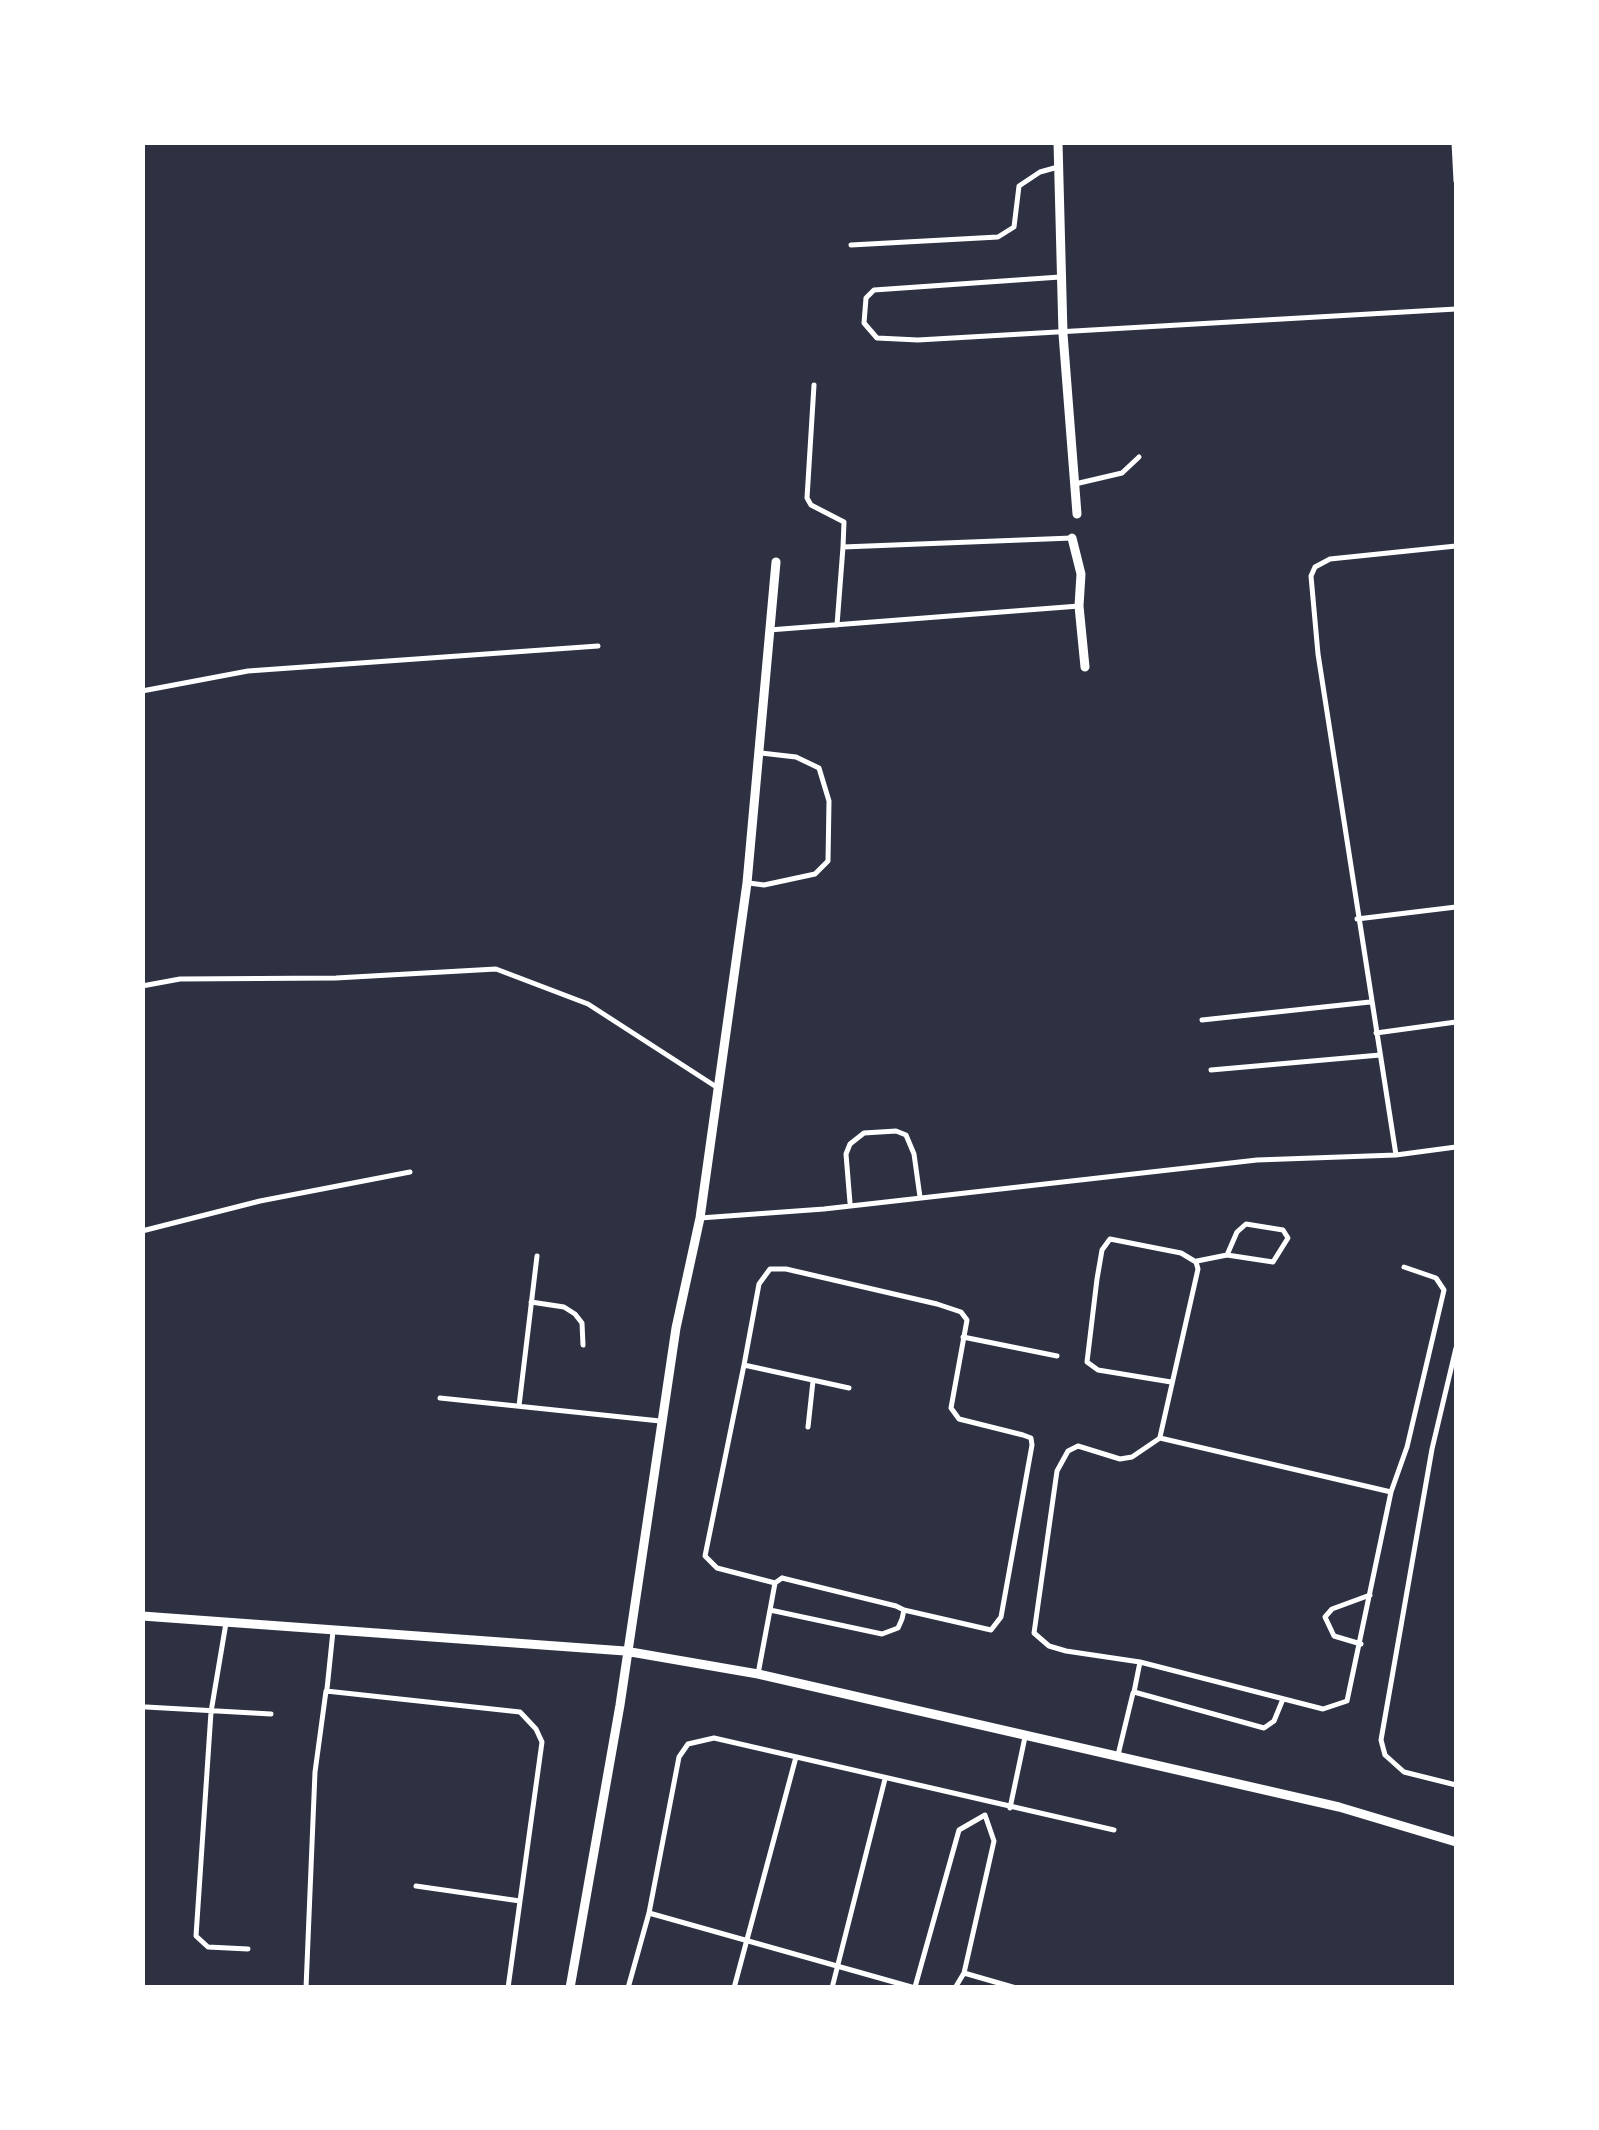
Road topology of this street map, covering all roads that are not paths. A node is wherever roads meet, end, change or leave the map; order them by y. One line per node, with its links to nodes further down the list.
1 (1058, 142): 3 (street)
2 (1454, 142): 4 (lane)
3 (1058, 167): 5 (lane); 6 (street)
4 (1456, 181)
5 (851, 245)
6 (1060, 277): 8 (street); 8 (lane)
7 (1456, 309): 8 (lane)
8 (1063, 334): 11 (street)
9 (814, 386): 14 (lane)
10 (1139, 457): 11 (lane)
11 (1075, 484): 12 (street)
12 (1077, 514)
13 (1072, 538): 14 (lane); 17 (street)
14 (842, 546): 18 (lane)
15 (1456, 546): 26 (lane)
16 (776, 562): 19 (street)
17 (1079, 606): 18 (lane); 21 (street)
18 (836, 625): 19 (lane)
19 (769, 630): 23 (street)
20 (598, 646): 22 (lane)
21 (1085, 667)
22 (142, 691)
23 (761, 753): 24 (street); 24 (lane)
24 (748, 883): 34 (street)
25 (1456, 908): 26 (lane)
26 (1358, 918): 28 (lane)
27 (142, 986): 34 (lane)
28 (1370, 1002): 29 (lane); 31 (lane)
29 (1202, 1020)
30 (1456, 1022): 31 (lane)
31 (1376, 1032): 32 (lane)
32 (1380, 1055): 33 (lane); 36 (lane)
33 (1211, 1070)
34 (718, 1088): 40 (street)
35 (1456, 1147): 36 (lane)
36 (1396, 1155): 38 (lane)
37 (410, 1172): 41 (lane)
38 (920, 1196): 39 (lane); 39 (lane)
39 (850, 1202): 40 (lane)
40 (700, 1218): 57 (street)
41 (142, 1231)
42 (1227, 1255): 42 (lane); 44 (lane)
43 (537, 1256): 46 (lane)
44 (1196, 1262): 53 (lane); 53 (lane)
45 (1404, 1267): 60 (lane)
46 (532, 1302): 48 (lane); 56 (lane)
47 (963, 1337): 50 (lane); 51 (lane); 64 (lane)
48 (583, 1345)
49 (1456, 1348): 82 (lane)
50 (1057, 1356)
51 (744, 1365): 52 (lane); 61 (lane)
52 (813, 1381): 54 (lane); 58 (lane)
53 (1171, 1382): 59 (lane)
54 (849, 1388)
55 (440, 1398): 56 (lane)
56 (519, 1406): 57 (lane)
57 (663, 1421): 69 (street)
58 (808, 1427)
59 (1160, 1438): 60 (lane); 70 (lane)
60 (1391, 1492): 62 (lane)
61 (775, 1583): 63 (lane); 64 (lane)
62 (1370, 1596): 68 (lane); 68 (lane)
63 (770, 1610): 64 (lane); 71 (lane)
64 (904, 1610)
65 (142, 1616): 66 (street)
66 (226, 1620): 67 (street); 76 (lane)
67 (332, 1628): 69 (street); 72 (lane)
68 (1361, 1644): 74 (lane)
69 (625, 1651): 71 (street); 98 (street)
70 (1140, 1662): 73 (lane); 74 (lane)
71 (758, 1674): 78 (street)
72 (326, 1691): 89 (lane); 96 (lane)
73 (1134, 1692): 74 (lane); 80 (lane)
74 (1283, 1699)
75 (146, 1707): 76 (lane)
76 (211, 1712): 77 (lane); 92 (lane)
77 (271, 1714)
78 (1025, 1737): 80 (street); 84 (lane)
79 (796, 1758): 81 (lane); 90 (lane); 91 (lane)
80 (1117, 1758): 87 (street)
81 (886, 1778): 83 (lane); 93 (lane)
82 (1456, 1785)
83 (989, 1801): 84 (lane); 85 (lane)
84 (1010, 1808): 86 (lane)
85 (985, 1816): 94 (lane); 95 (lane)
86 (1114, 1830)
87 (1456, 1842)
88 (416, 1886): 89 (lane)
89 (520, 1901): 97 (lane)
90 (649, 1913): 91 (lane); 99 (lane)
91 (747, 1941): 93 (lane); 100 (lane)
92 (248, 1949)
93 (838, 1967): 95 (lane); 101 (lane)
94 (964, 1974): 102 (lane); 103 (lane)
95 (915, 1987)
96 (306, 1988)
97 (508, 1988)
98 (570, 1988)
99 (628, 1988)
100 (734, 1988)
101 (832, 1988)
102 (955, 1988)
103 (1016, 1988)

